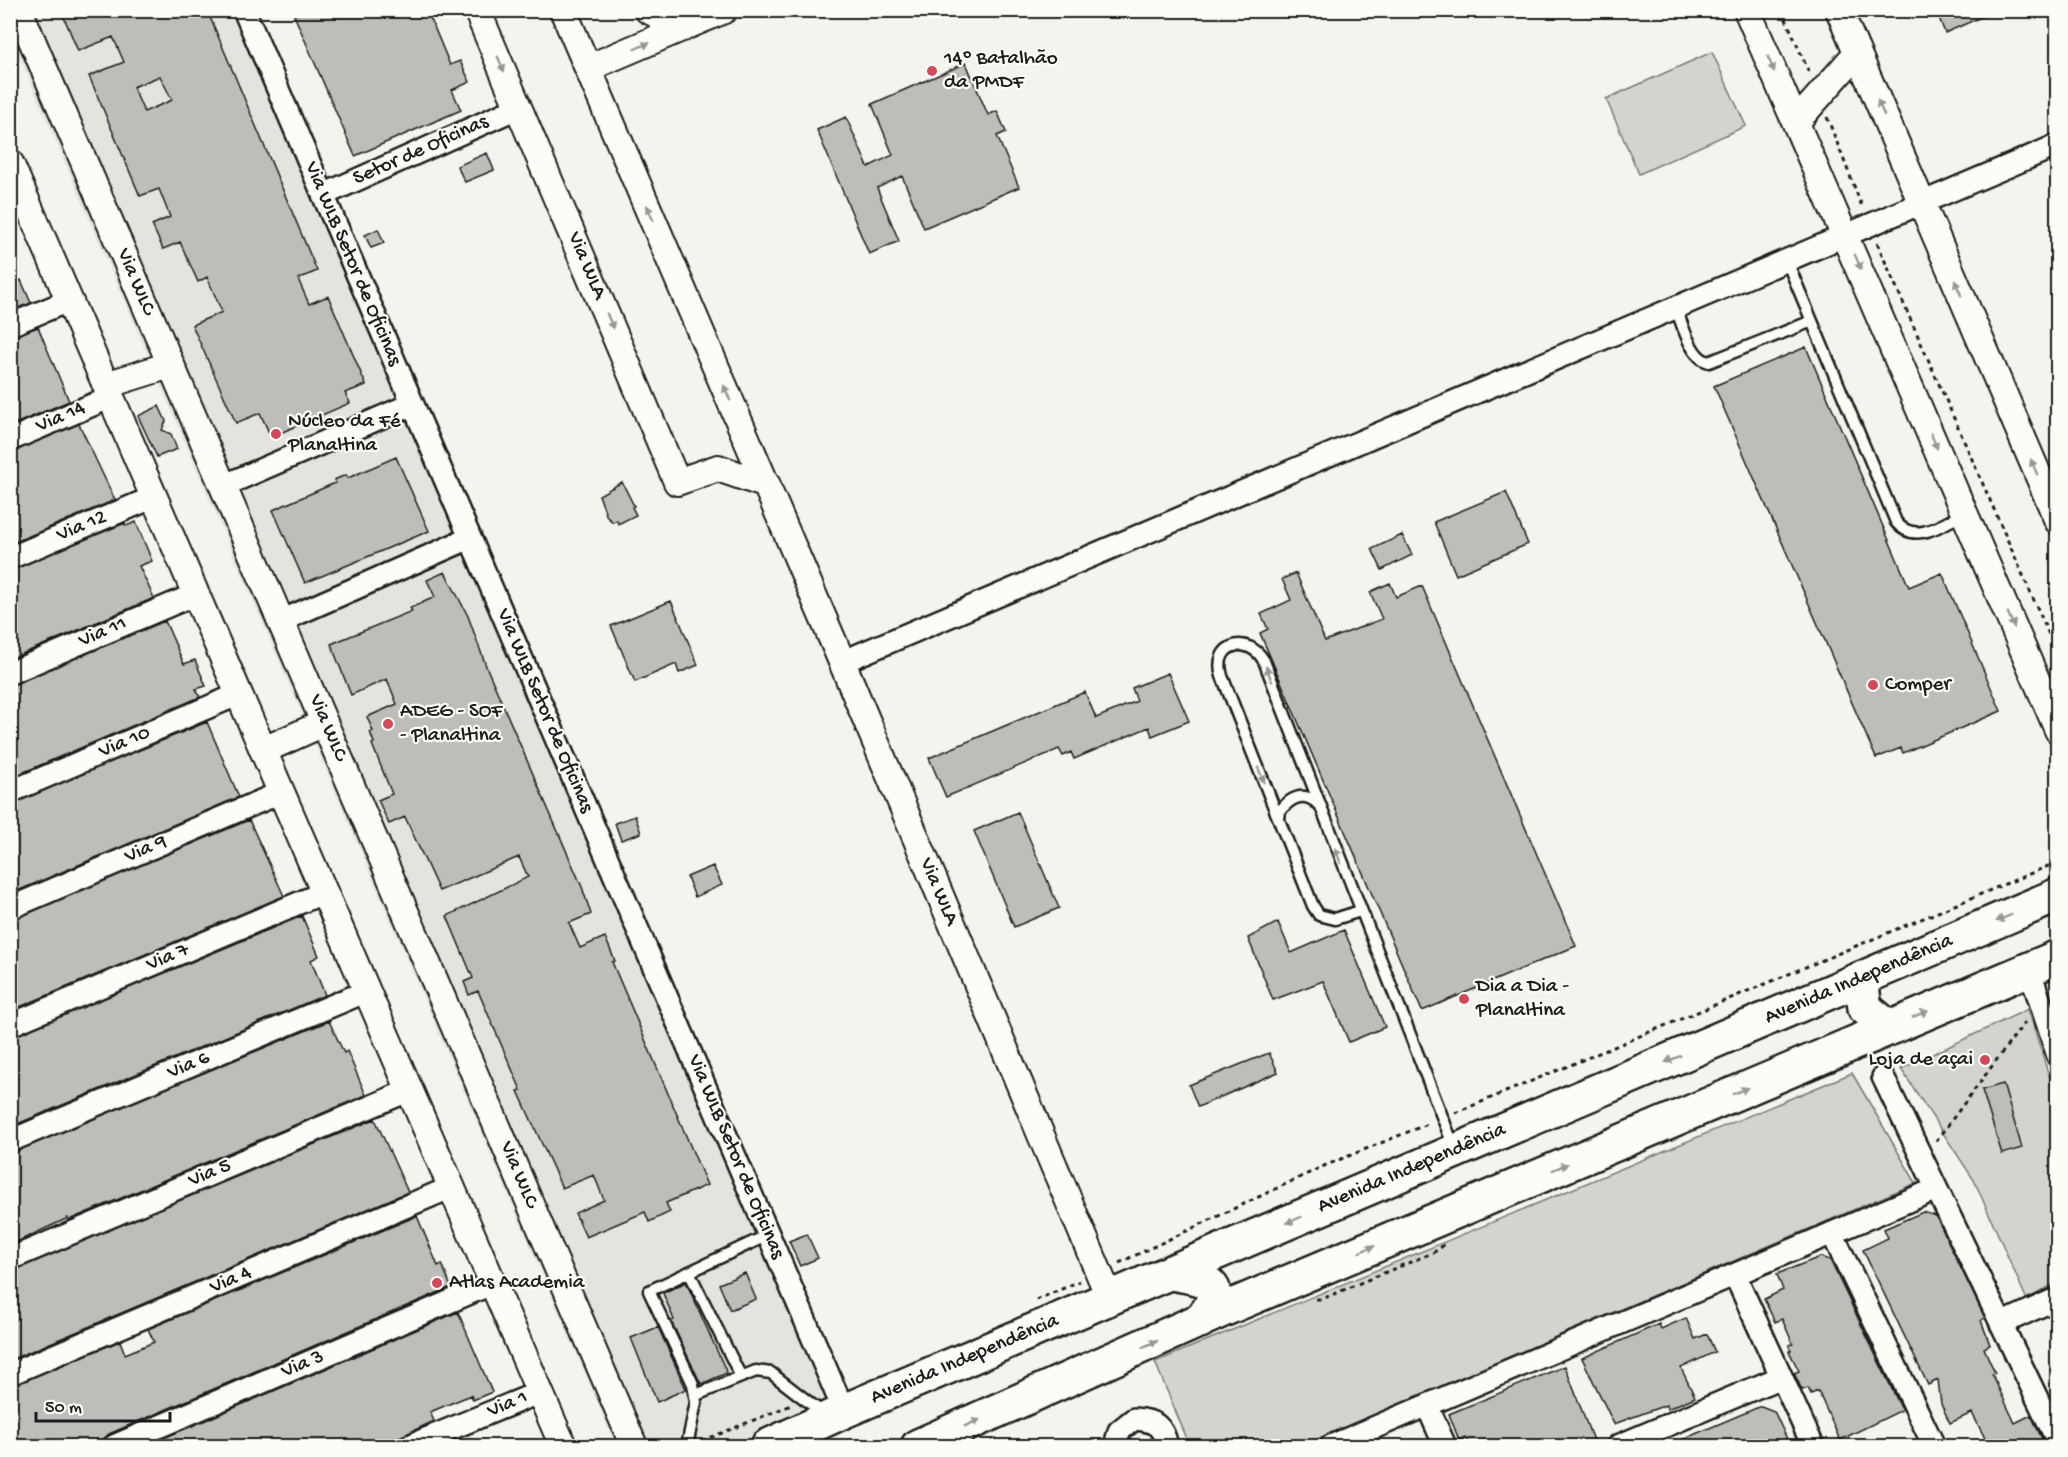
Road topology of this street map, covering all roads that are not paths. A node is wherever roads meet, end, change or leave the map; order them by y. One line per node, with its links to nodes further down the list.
1 (19, 10): 25 (street, Via WLC)
2 (244, 10): 16 (street, Via WLB Setor de Oficinas)
3 (477, 10): 12 (street, Via WLA, one-way to 12)
4 (563, 10): 11 (street, Via WLA)
5 (648, 10): 9 (street)
6 (724, 10): 9 (street)
7 (1747, 10): 13 (street, one-way to 13)
8 (1839, 10): 10 (street)
9 (683, 28): 11 (street, one-way to 9)
10 (1857, 53): 13 (street); 17 (street, one-way to 10)
11 (588, 69): 28 (street, Via WLA, one-way to 11)
12 (519, 107): 16 (street, Setor de Oficinas); 30 (street, Via WLA, one-way to 30)
13 (1797, 121): 19 (street)
14 (2058, 146): 17 (street)
15 (10, 163): 18 (street)
16 (323, 195): 27 (street, Via WLB Setor de Oficinas)
17 (1921, 202): 19 (street); 35 (street, one-way to 17)
18 (18, 203): 21 (street)
19 (1857, 229): 20 (street); 34 (street, one-way to 34)
20 (1786, 259): 22 (street); 23 (lane)
21 (70, 300): 24 (street); 26 (street)
22 (1675, 306): 23 (lane); 40 (street)
23 (1812, 321): 34 (lane)
24 (10, 325)
25 (170, 365): 26 (street); 32 (street, Via WLC)
26 (109, 391): 29 (street, Via 14); 33 (street)
27 (412, 404): 32 (street); 36 (street, Via WLB Setor de Oficinas)
28 (742, 428): 30 (street); 31 (street, Via WLA)
29 (10, 440)
30 (718, 468): 31 (street)
31 (767, 485): 40 (street, Via WLA)
32 (223, 486): 39 (street, Via WLC)
33 (154, 497): 37 (street, Via 12); 38 (street)
34 (1965, 513): 44 (street, one-way to 44)
35 (2058, 521)
36 (470, 538): 39 (street); 67 (street, Via WLB Setor de Oficinas)
37 (10, 558)
38 (196, 594): 41 (street, Via 11); 42 (street)
39 (281, 621): 43 (street, Via WLC)
40 (842, 662): 74 (street, Via WLA)
41 (10, 673)
42 (239, 694): 45 (street); 46 (street, Via 10)
43 (324, 723): 45 (street); 90 (street, Via WLC)
44 (2058, 730)
45 (264, 750): 47 (street)
46 (10, 792)
47 (282, 792): 50 (street); 52 (street, Via 9)
48 (1317, 803): 49 (lane); 49 (lane, one-way to 49); 53 (lane, one-way to 48)
49 (1279, 819): 53 (lane)
50 (325, 892): 56 (street); 57 (street, Via 7)
51 (2058, 895): 55 (main road, Avenida Independência, one-way to 55)
52 (10, 908)
53 (1360, 911): 63 (lane)
54 (2047, 960): 58 (main road, one-way to 54); 59 (street)
55 (1861, 979): 58 (main road); 63 (main road, Avenida Independência, one-way to 63)
56 (367, 991): 61 (street); 62 (street, Via 6)
57 (10, 1025)
58 (1888, 1027): 75 (main road, one-way to 58)
59 (2058, 1056)
60 (1883, 1077): 65 (street)
61 (410, 1090): 64 (street); 69 (street, Via 5)
62 (10, 1141)
63 (1455, 1150): 68 (main road, Avenida Independência, one-way to 68)
64 (452, 1187): 73 (street); 79 (street, Via 4)
65 (1936, 1189): 66 (street); 78 (street)
66 (1832, 1233): 72 (street); 100 (street)
67 (768, 1235): 70 (lane); 85 (street, Via WLB Setor de Oficinas)
68 (1233, 1246): 71 (main road, Avenida Independência); 75 (main road)
69 (10, 1259)
70 (690, 1272): 80 (lane); 83 (lane)
71 (1170, 1273): 74 (main road, Avenida Independência); 77 (main road)
72 (1734, 1275): 81 (street); 84 (street)
73 (493, 1283): 82 (street); 88 (street, Via 3)
74 (1104, 1286): 85 (main road, Avenida Independência)
75 (1258, 1296): 77 (main road)
76 (2058, 1298): 78 (street)
77 (1200, 1321): 93 (main road, one-way to 77)
78 (2001, 1324): 86 (street)
79 (10, 1374)
80 (741, 1377): 83 (lane); 85 (lane)
81 (1781, 1377): 98 (street); 99 (street)
82 (540, 1392): 87 (street); 89 (street, Via 1)
83 (696, 1395): 91 (lane)
84 (1427, 1405): 96 (street); 97 (street)
85 (826, 1409): 92 (main road, Avenida Independência)
86 (2058, 1442)
87 (560, 1445)
88 (114, 1446)
89 (409, 1446)
90 (634, 1446)
91 (687, 1446)
92 (768, 1446)
93 (918, 1446)
94 (1115, 1446): 95 (street)
95 (1167, 1446)
96 (1331, 1446)
97 (1445, 1446)
98 (1618, 1446)
99 (1813, 1446)
100 (1934, 1446)

